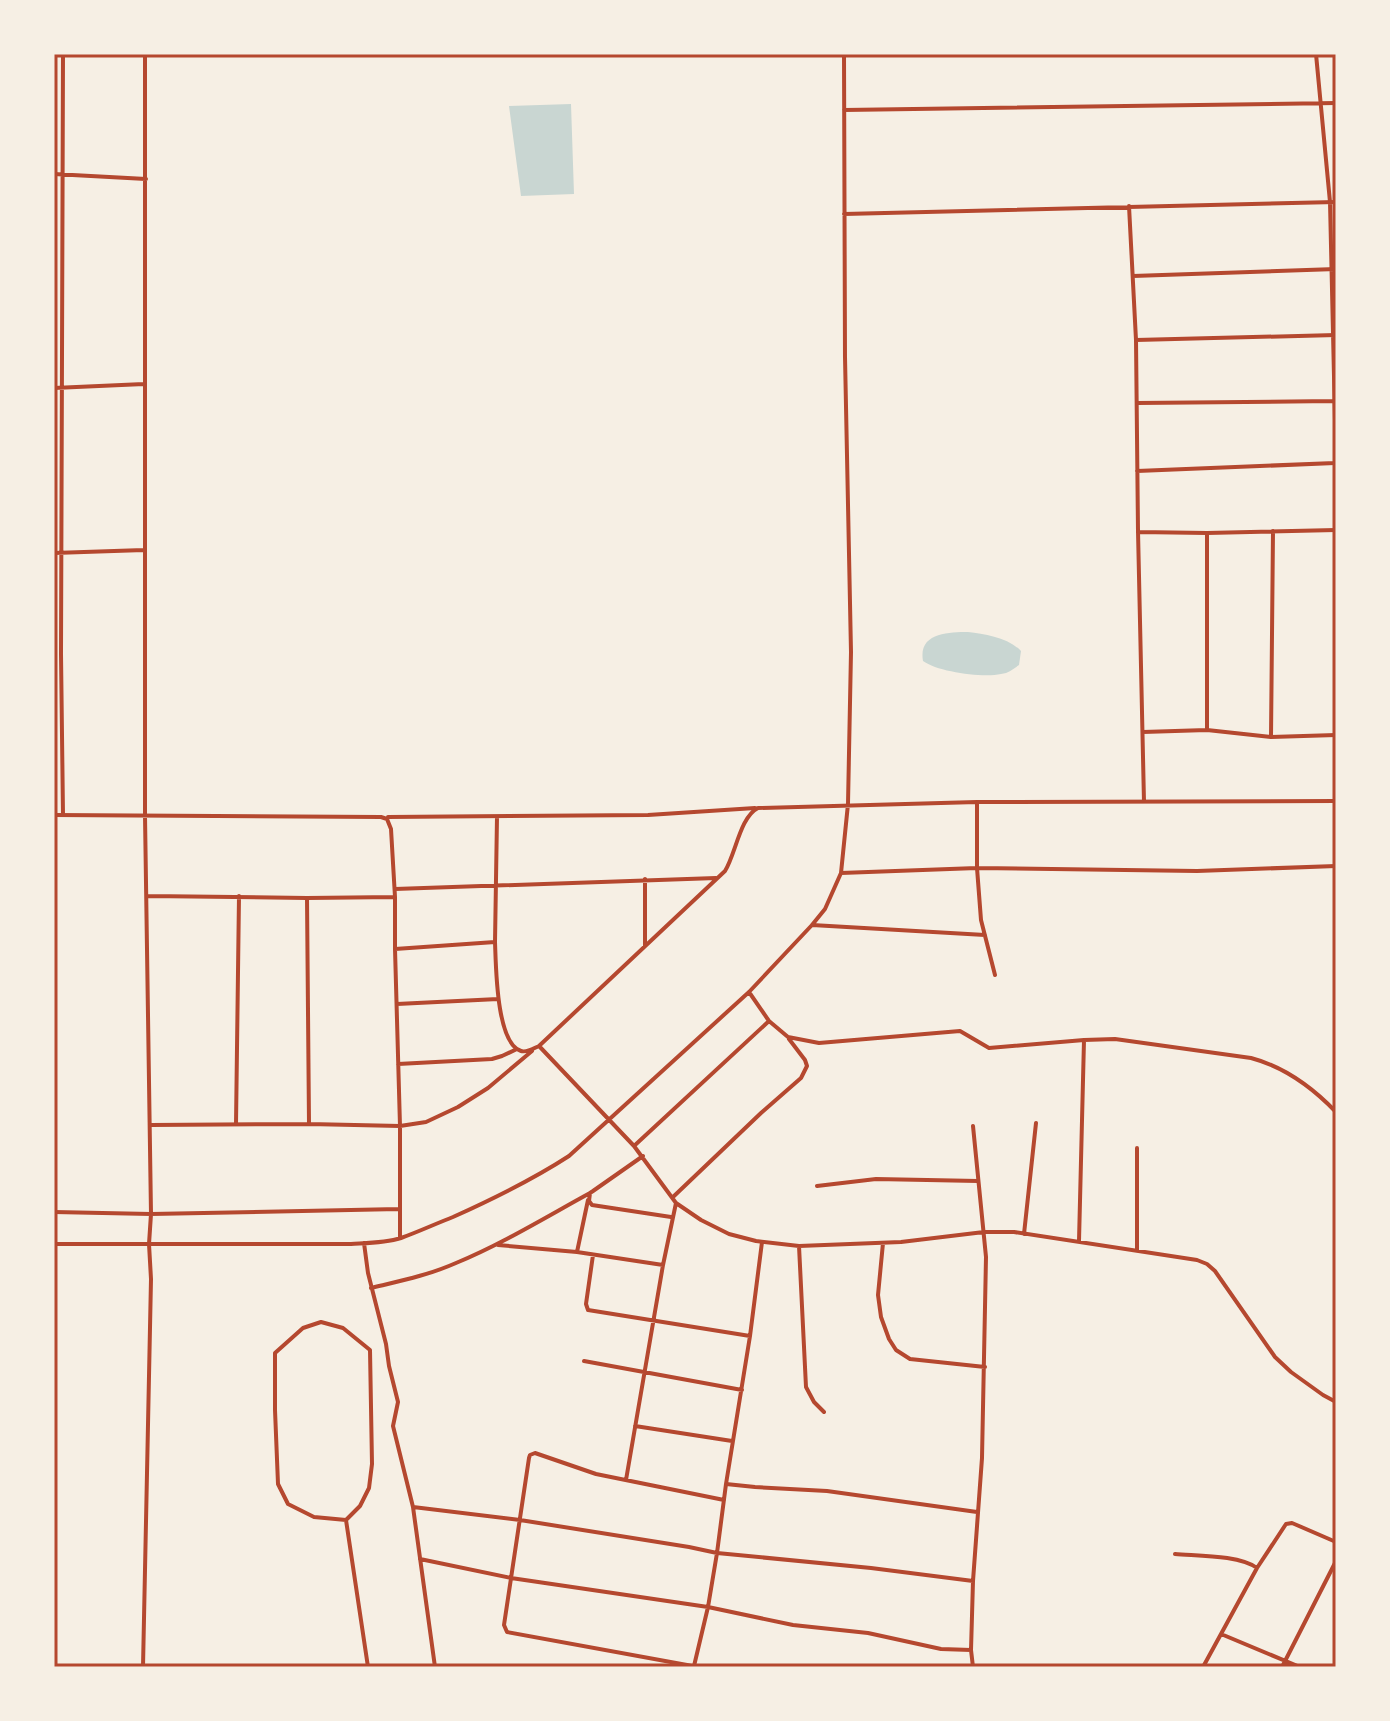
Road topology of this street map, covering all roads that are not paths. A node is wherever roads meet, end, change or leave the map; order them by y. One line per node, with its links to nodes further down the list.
1 (63, 54): 6 (street)
2 (145, 54): 12 (street)
3 (844, 54): 9 (street)
4 (1316, 54): 8 (street)
5 (54, 99): 6 (street)
6 (63, 99): 11 (street)
7 (1336, 103): 8 (street)
8 (1322, 104): 9 (street); 13 (street)
9 (844, 110): 15 (street)
10 (54, 174): 11 (street)
11 (63, 174): 12 (street); 17 (street)
12 (146, 179): 24 (street)
13 (1333, 202): 14 (street); 18 (street)
14 (1129, 206): 15 (street); 19 (street)
15 (844, 214): 51 (street)
16 (54, 228): 17 (street)
17 (62, 229): 21 (street)
18 (1334, 269): 19 (street); 22 (street)
19 (1133, 276): 23 (street)
20 (54, 311): 21 (street)
21 (62, 311): 26 (street)
22 (1334, 336): 23 (street); 27 (street)
23 (1136, 340): 28 (street)
24 (144, 384): 26 (street); 37 (street)
25 (54, 388): 26 (street)
26 (63, 388): 32 (street)
27 (1335, 400): 28 (street); 29 (street)
28 (1137, 403): 30 (street)
29 (1336, 463): 30 (street)
30 (1137, 471): 34 (street)
31 (54, 475): 32 (street)
32 (62, 475): 39 (street)
33 (1336, 530): 35 (street)
34 (1138, 531): 36 (street); 45 (street)
35 (1273, 531): 36 (street); 47 (street)
36 (1207, 533): 42 (street)
37 (145, 550): 39 (street); 55 (street)
38 (54, 553): 39 (street)
39 (62, 553): 41 (street)
40 (54, 654): 41 (street)
41 (61, 654): 44 (street)
42 (1207, 730): 45 (street); 47 (street)
43 (54, 731): 44 (street)
44 (61, 731): 54 (street)
45 (1143, 732): 50 (street)
46 (1336, 735): 47 (street)
47 (1271, 737)
48 (1336, 801): 50 (street)
49 (977, 802): 50 (street); 51 (street); 59 (street)
50 (1144, 802)
51 (848, 804): 52 (street); 60 (street)
52 (758, 808): 57 (street); 61 (street)
53 (54, 815): 54 (street)
54 (63, 815): 55 (street)
55 (145, 816): 56 (street); 65 (street)
56 (381, 817): 57 (street); 64 (street)
57 (497, 817): 63 (street)
58 (1336, 866): 59 (street)
59 (977, 868): 60 (street); 70 (street)
60 (841, 873): 69 (street)
61 (718, 878): 62 (street); 72 (street)
62 (645, 879): 63 (street); 72 (street)
63 (495, 885): 64 (street); 71 (street)
64 (395, 889): 67 (street)
65 (148, 896): 66 (street); 89 (street)
66 (239, 896): 68 (street); 87 (street)
67 (395, 897): 68 (street); 73 (street)
68 (307, 898): 88 (street)
69 (812, 925): 70 (street); 75 (street)
70 (985, 935): 74 (street)
71 (495, 942): 73 (street); 76 (street)
72 (645, 946): 81 (street)
73 (395, 949): 77 (street)
74 (995, 975)
75 (749, 992): 78 (street); 85 (street)
76 (498, 999): 77 (street); 82 (street)
77 (397, 1004): 83 (street)
78 (769, 1021): 79 (street); 92 (street)
79 (788, 1037): 80 (street); 98 (street)
80 (1084, 1040): 84 (street); 108 (street)
81 (539, 1046): 82 (street); 85 (street); 90 (street)
82 (517, 1049): 83 (street)
83 (398, 1064): 90 (street)
84 (1336, 1112)
85 (610, 1120): 92 (street); 106 (street)
86 (1036, 1123): 105 (street)
87 (236, 1124): 88 (street); 89 (street)
88 (309, 1124): 90 (street)
89 (151, 1125): 102 (street)
90 (400, 1126): 100 (street)
91 (973, 1126): 95 (street)
92 (634, 1146): 94 (street)
93 (1137, 1148): 115 (street)
94 (643, 1156): 97 (street); 98 (street)
95 (979, 1181): 96 (street); 104 (street)
96 (817, 1186)
97 (590, 1196): 103 (street); 113 (street); 116 (street)
98 (673, 1197): 99 (street)
99 (676, 1203): 103 (street); 107 (street)
100 (399, 1209): 102 (street); 106 (street)
101 (54, 1212): 102 (street)
102 (151, 1214): 112 (street)
103 (672, 1217): 118 (street)
104 (984, 1232): 105 (street); 110 (street); 123 (street)
105 (1024, 1234): 108 (street)
106 (400, 1238): 109 (street)
107 (762, 1242): 114 (street); 121 (street)
108 (1079, 1242): 115 (street)
109 (364, 1243): 112 (street); 119 (street)
110 (883, 1243): 114 (street); 123 (street)
111 (54, 1244): 112 (street)
112 (149, 1244): 150 (street)
113 (496, 1244): 116 (street); 119 (street)
114 (799, 1246): 127 (street)
115 (1137, 1251): 126 (street)
116 (577, 1252): 117 (street)
117 (593, 1255): 118 (street); 120 (street)
118 (663, 1265): 120 (street)
119 (371, 1288): 133 (street)
120 (653, 1321): 121 (street); 124 (street)
121 (750, 1336): 125 (street)
122 (584, 1361): 124 (street)
123 (985, 1367): 134 (street)
124 (644, 1374): 125 (street); 128 (street)
125 (742, 1390): 129 (street)
126 (1336, 1402)
127 (824, 1412)
128 (635, 1426): 129 (street); 130 (street)
129 (732, 1441): 131 (street)
130 (626, 1481): 132 (street); 136 (street)
131 (726, 1484): 132 (street); 134 (street)
132 (724, 1500): 138 (street)
133 (413, 1507): 136 (street); 140 (street)
134 (978, 1512): 144 (street)
135 (346, 1520): 135 (street); 151 (street)
136 (520, 1520): 138 (street); 143 (street)
137 (1336, 1542): 142 (street)
138 (717, 1553): 144 (street); 145 (street)
139 (1175, 1554): 142 (street)
140 (420, 1559): 143 (street); 152 (street)
141 (1336, 1561): 148 (street)
142 (1257, 1568): 146 (street)
143 (511, 1578): 145 (street); 149 (street)
144 (973, 1581): 147 (street)
145 (708, 1607): 147 (street); 149 (street)
146 (1221, 1634): 148 (street); 154 (street)
147 (971, 1650): 153 (street)
148 (1285, 1660): 155 (street); 156 (street)
149 (696, 1666)
150 (143, 1667)
151 (368, 1667)
152 (435, 1667)
153 (973, 1667)
154 (1203, 1667)
155 (1282, 1667)
156 (1300, 1667)

